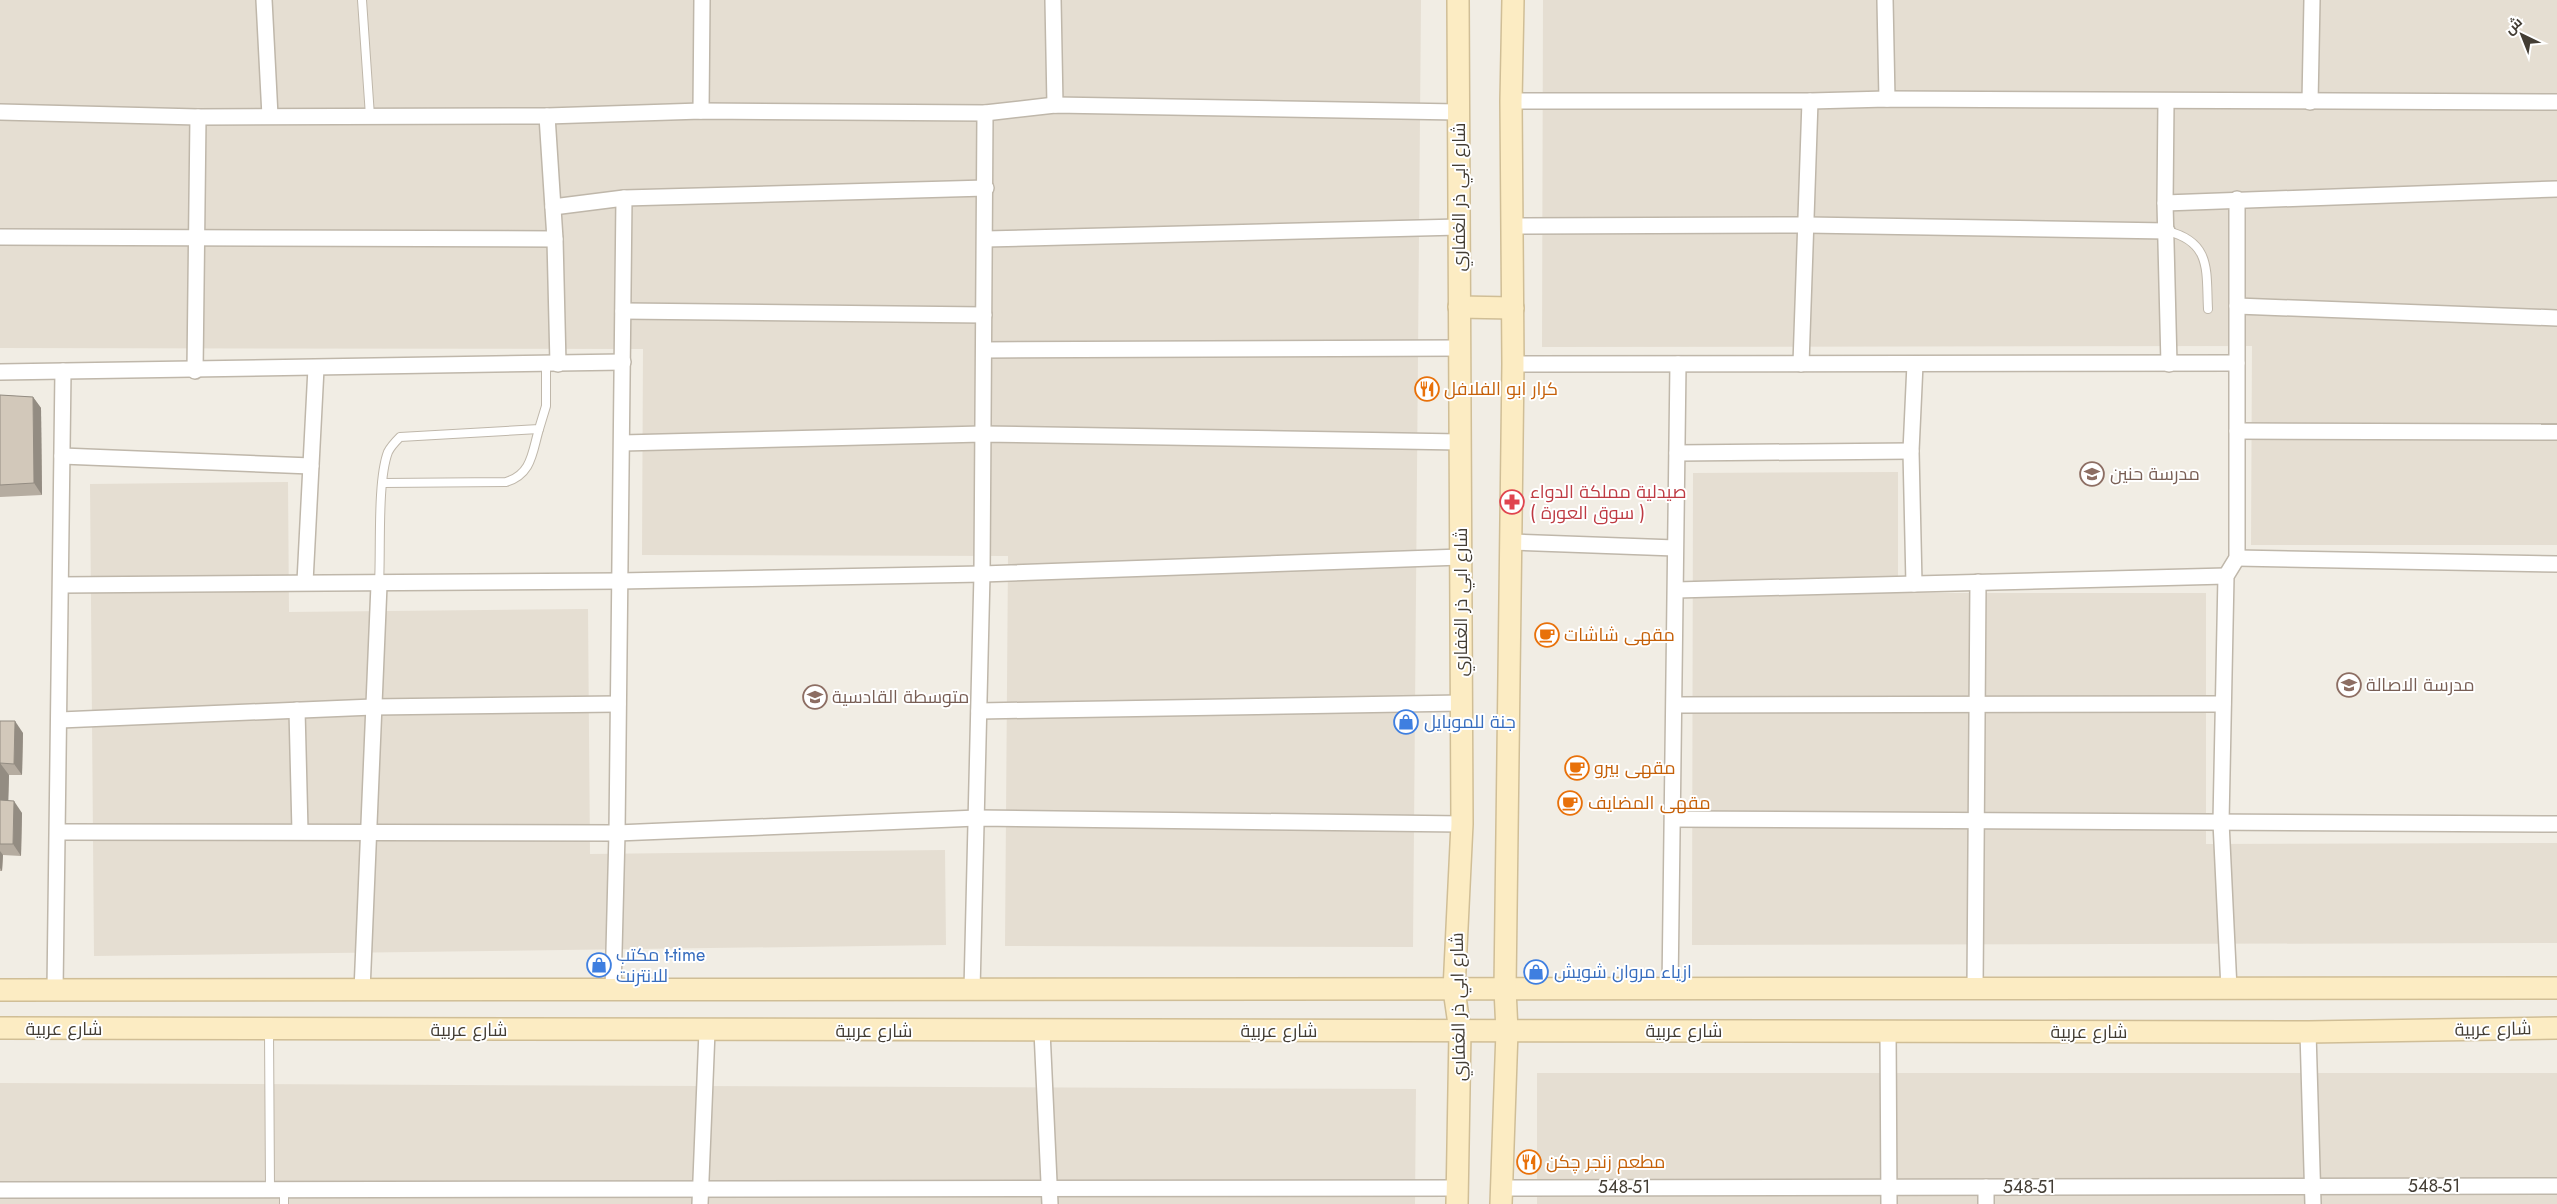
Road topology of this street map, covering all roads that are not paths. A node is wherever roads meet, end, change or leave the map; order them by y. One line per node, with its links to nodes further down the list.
1 (264, 0): 20 (street)
2 (362, 0): 21 (lane)
3 (702, 0): 16 (street)
4 (1053, 0): 15 (street)
5 (1458, 0): 18 (main road, شارع ابي ذر الغفاري)
6 (1513, 0): 10 (main road)
7 (1885, 0): 9 (street)
8 (2312, 0): 13 (street)
9 (1887, 99): 11 (street); 12 (street)
10 (1511, 101): 11 (street); 32 (main road)
11 (1810, 101): 30 (street)
12 (2166, 102): 13 (street); 28 (street)
13 (2310, 102): 14 (street)
14 (2557, 102)
15 (1055, 105): 18 (street); 19 (street)
16 (702, 110): 19 (street); 22 (street)
17 (0, 112): 23 (street)
18 (1458, 112): 31 (main road, شارع ابي ذر الغفاري)
19 (985, 113): 24 (street)
20 (270, 116): 21 (street); 23 (street)
21 (370, 116): 22 (street)
22 (547, 116): 29 (street)
23 (198, 117): 35 (street)
24 (986, 188): 26 (street); 37 (street)
25 (2557, 189): 27 (street)
26 (624, 198): 29 (street); 42 (street)
27 (2237, 199): 28 (street); 38 (street)
28 (2165, 203): 33 (street)
29 (553, 208): 36 (street)
30 (1807, 224): 32 (street); 33 (street); 52 (street)
31 (1459, 226): 37 (street); 39 (main road, شارع ابي ذر الغفاري)
32 (1512, 226): 40 (main road)
33 (2167, 231): 41 (lane); 54 (street)
34 (0, 237): 35 (street)
35 (196, 238): 36 (street); 56 (street)
36 (555, 239): 49 (street)
37 (985, 239): 43 (street)
38 (2237, 306): 44 (street); 48 (street)
39 (1459, 307): 40 (main road); 45 (main road, شارع ابي ذر الغفاري)
40 (1513, 308): 50 (main road)
41 (2208, 309)
42 (623, 311): 43 (street); 47 (street)
43 (984, 314): 46 (street)
44 (2557, 318)
45 (1460, 348): 46 (street); 63 (main road, شارع ابي ذر الغفاري)
46 (984, 350): 62 (street)
47 (622, 362): 49 (street); 64 (street)
48 (2237, 363): 54 (street); 60 (street)
49 (552, 364): 55 (street); 59 (lane)
50 (1513, 364): 51 (street); 70 (main road)
51 (1678, 364): 52 (street); 66 (street)
52 (1800, 364): 53 (street)
53 (1915, 364): 54 (street); 65 (street)
54 (2169, 364)
55 (316, 368): 56 (street); 68 (street)
56 (195, 370): 58 (street)
57 (0, 372): 58 (street)
58 (63, 372): 67 (street)
59 (539, 430): 69 (lane); 69 (lane)
60 (2237, 431): 61 (street); 73 (street)
61 (2557, 432)
62 (982, 434): 63 (street); 64 (street); 75 (street)
63 (1460, 442): 72 (main road, شارع ابي ذر الغفاري)
64 (622, 443): 77 (street)
65 (1911, 451): 66 (street); 80 (street)
66 (1677, 453): 71 (street)
67 (62, 456): 68 (street); 82 (street)
68 (311, 466): 78 (street)
69 (383, 483): 81 (lane)
70 (1510, 542): 71 (street); 111 (main road)
71 (1675, 548): 83 (street)
72 (1461, 557): 75 (street); 84 (main road, شارع ابي ذر الغفاري)
73 (2237, 558): 74 (street); 76 (street)
74 (2557, 564)
75 (982, 574): 77 (street); 91 (street)
76 (2226, 576): 79 (street); 87 (street)
77 (619, 581): 81 (street); 85 (street)
78 (305, 582): 81 (street); 82 (street)
79 (1978, 582): 80 (street); 86 (street)
80 (1914, 584): 83 (street)
81 (379, 585): 89 (street)
82 (61, 586): 92 (street)
83 (1676, 590): 88 (street)
84 (1461, 703): 91 (street); 97 (main road, شارع ابي ذر الغفاري)
85 (618, 704): 89 (street); 102 (street)
86 (1978, 704): 87 (street); 88 (street); 95 (street)
87 (2224, 704): 96 (street)
88 (1675, 705): 94 (street)
89 (373, 707): 90 (street); 99 (street)
90 (297, 710): 92 (street); 101 (street)
91 (979, 711): 93 (street)
92 (60, 720): 100 (street)
93 (977, 818): 97 (street); 102 (street); 109 (street)
94 (1674, 820): 95 (street); 104 (street)
95 (1978, 821): 96 (street); 105 (street)
96 (2221, 822): 98 (street); 106 (street)
97 (1462, 824): 110 (main road, شارع ابي ذر الغفاري)
98 (2557, 824)
99 (370, 831): 101 (street); 102 (street); 112 (street)
100 (59, 832): 101 (street); 108 (street)
101 (300, 832)
102 (617, 833): 113 (street)
103 (2557, 988): 106 (main road)
104 (1670, 989): 105 (main road); 111 (main road)
105 (1975, 989): 106 (main road)
106 (2229, 989)
107 (0, 990): 108 (main road)
108 (56, 990): 112 (main road)
109 (972, 990): 110 (main road); 113 (main road)
110 (1454, 990): 111 (main road); 119 (main road, شارع ابي ذر الغفاري)
111 (1505, 990): 120 (main road)
112 (362, 991): 113 (main road)
113 (613, 991)
114 (0, 1028): 116 (main road, شارع عربية)
115 (2557, 1028): 122 (main road, شارع عربية)
116 (270, 1030): 117 (main road, شارع عربية); 130 (lane)
117 (707, 1031): 118 (main road, شارع عربية); 128 (street)
118 (1042, 1031): 119 (main road, شارع عربية); 124 (street)
119 (1460, 1031): 120 (main road, شارع عربية); 131 (main road, شارع ابي ذر الغفاري)
120 (1507, 1031): 121 (main road, شارع عربية); 132 (main road)
121 (1888, 1031): 122 (main road, شارع عربية); 125 (street)
122 (2308, 1032): 127 (street)
123 (2557, 1186): 127 (street, 548-51)
124 (1048, 1187): 128 (street); 131 (street); 134 (street)
125 (1889, 1187): 126 (street, 548-51); 132 (street, 548-51); 135 (street)
126 (1986, 1187): 127 (street, 548-51); 136 (street)
127 (2312, 1187): 137 (street)
128 (701, 1189): 130 (street); 133 (street)
129 (0, 1190): 130 (street)
130 (279, 1195)
131 (1457, 1196)
132 (1501, 1196)
133 (700, 1204)
134 (1050, 1204)
135 (1889, 1204)
136 (1986, 1204)
137 (2313, 1204)

